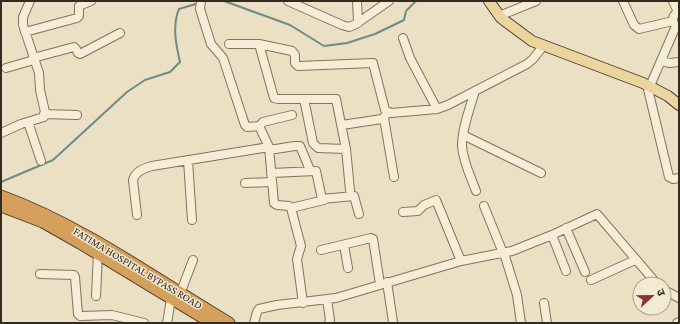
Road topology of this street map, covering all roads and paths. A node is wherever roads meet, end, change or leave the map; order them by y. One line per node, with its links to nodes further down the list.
1 (30, 1): 16 (street)
2 (91, 1): 16 (street)
3 (288, 1): 10 (street)
4 (357, 1): 14 (street)
5 (389, 1): 14 (street)
6 (489, 1): 13 (main road)
7 (536, 1): 13 (street)
8 (623, 1): 15 (street)
9 (673, 1): 12 (street)
10 (297, 3): 14 (street)
11 (201, 5): 37 (street)
12 (678, 12): 15 (street)
13 (499, 16): 21 (main road)
14 (358, 23)
15 (676, 25): 23 (street)
16 (25, 32): 22 (street)
17 (120, 33): 22 (street)
18 (402, 38): 30 (street)
19 (229, 44): 20 (street)
20 (259, 44): 28 (street); 34 (street)
21 (544, 45): 26 (main road); 27 (street)
22 (34, 59): 25 (street); 31 (street)
23 (661, 60): 24 (street); 26 (street)
24 (679, 62)
25 (6, 68)
26 (648, 85): 29 (main road); 48 (street)
27 (475, 91): 30 (street); 39 (street)
28 (304, 99): 36 (street); 41 (street)
29 (679, 105)
30 (437, 109): 34 (street)
31 (44, 114): 32 (street); 35 (street)
32 (77, 115)
33 (292, 115): 37 (street)
34 (385, 115): 36 (street); 47 (street)
35 (28, 122): 38 (street); 42 (street)
36 (342, 125): 41 (street)
37 (259, 126): 40 (street)
38 (1, 133)
39 (463, 135): 46 (street); 52 (street)
40 (269, 148): 43 (street); 44 (street); 45 (street)
41 (346, 149): 51 (street)
42 (40, 160)
43 (188, 160): 59 (street); 60 (street)
44 (310, 170): 45 (street); 54 (street)
45 (272, 173): 49 (street)
46 (540, 173)
47 (394, 177)
48 (679, 178)
49 (272, 182): 50 (street); 56 (street)
50 (245, 183)
51 (350, 190)
52 (476, 191)
53 (1, 200): 65 (highway, FATIMA HOSPITAL BYPASS ROAD); 78 (highway, FATIMA HOSPITAL BYPASS ROAD)
54 (324, 200): 56 (street); 58 (street)
55 (484, 206): 66 (street)
56 (291, 208): 80 (street)
57 (403, 212): 69 (street)
58 (359, 214)
59 (137, 215)
60 (192, 220)
61 (566, 228): 62 (street); 68 (street); 72 (street)
62 (552, 235): 66 (street); 71 (street)
63 (344, 245): 64 (street); 70 (street); 76 (street)
64 (321, 250)
65 (98, 253): 77 (street); 78 (highway, FATIMA HOSPITAL BYPASS ROAD)
66 (504, 253): 69 (street); 89 (street)
67 (193, 260): 78 (street)
68 (635, 260): 74 (street); 75 (street)
69 (461, 261): 76 (street)
70 (348, 268)
71 (566, 271)
72 (585, 272)
73 (40, 274): 83 (street)
74 (650, 276)
75 (591, 280)
76 (383, 283): 79 (street); 82 (street)
77 (96, 296)
78 (176, 296): 84 (street); 85 (highway, FATIMA HOSPITAL BYPASS ROAD); 86 (highway, FATIMA HOSPITAL BYPASS ROAD)
79 (327, 299): 80 (street); 88 (street)
80 (303, 303): 87 (street)
81 (544, 303): 90 (street)
82 (393, 322)
83 (144, 323)
84 (167, 323)
85 (212, 323)
86 (229, 323)
87 (254, 323)
88 (329, 323)
89 (521, 323)
90 (547, 323)

